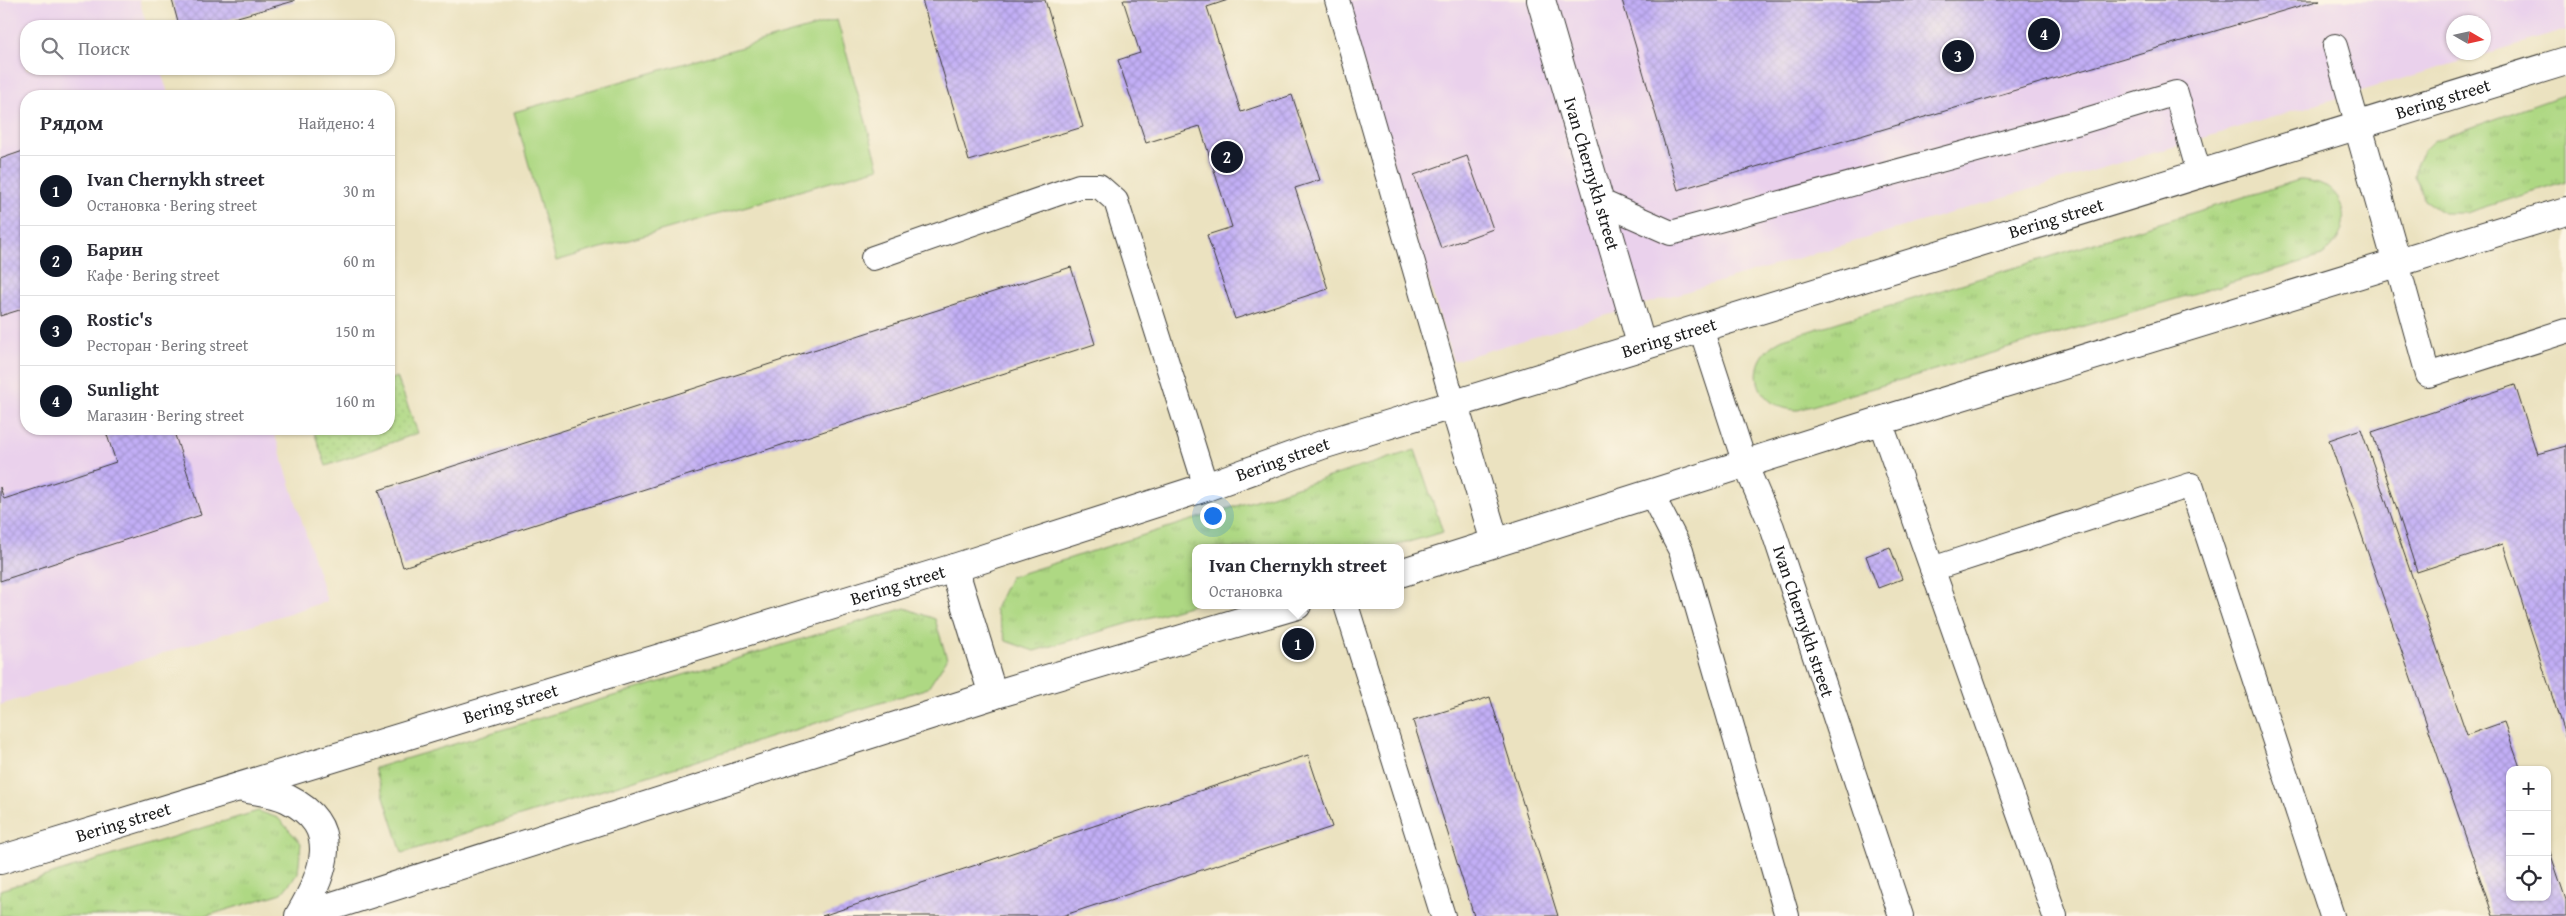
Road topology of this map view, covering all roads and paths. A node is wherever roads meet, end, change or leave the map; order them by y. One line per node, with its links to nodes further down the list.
1 (1337, 0): 14 (lane)
2 (1541, 0): 7 (street, Ivan Chernykh street)
3 (2335, 46): 5 (lane)
4 (2566, 61): 5 (street, Bering street)
5 (2358, 126): 6 (street, Bering street); 10 (street)
6 (2200, 176): 7 (lane); 11 (street, Bering street)
7 (1600, 201): 13 (street, Ivan Chernykh street)
8 (2566, 211): 10 (street)
9 (873, 258): 17 (lane)
10 (2397, 264): 12 (lane); 15 (street)
11 (1701, 329): 13 (street, Bering street); 16 (lane, Ivan Chernykh street)
12 (2566, 331)
13 (1642, 348): 14 (street, Bering street)
14 (1454, 405): 17 (street, Bering street); 19 (street)
15 (1880, 421): 16 (street); 21 (lane)
16 (1745, 464): 18 (street); 31 (lane, Ivan Chernykh street)
17 (1206, 486): 20 (street, Bering street)
18 (1651, 493): 19 (street); 30 (lane)
19 (1495, 542): 22 (street)
20 (954, 568): 25 (street); 26 (street, Bering street)
21 (1932, 569): 32 (lane); 33 (lane)
22 (1404, 572)
23 (1283, 609): 25 (street)
24 (1347, 609): 29 (lane)
25 (993, 695): 28 (street)
26 (239, 787): 27 (street, Bering street); 28 (street)
27 (0, 860)
28 (300, 916)
29 (1443, 916)
30 (1787, 916)
31 (1902, 916)
32 (2055, 916)
33 (2332, 916)

